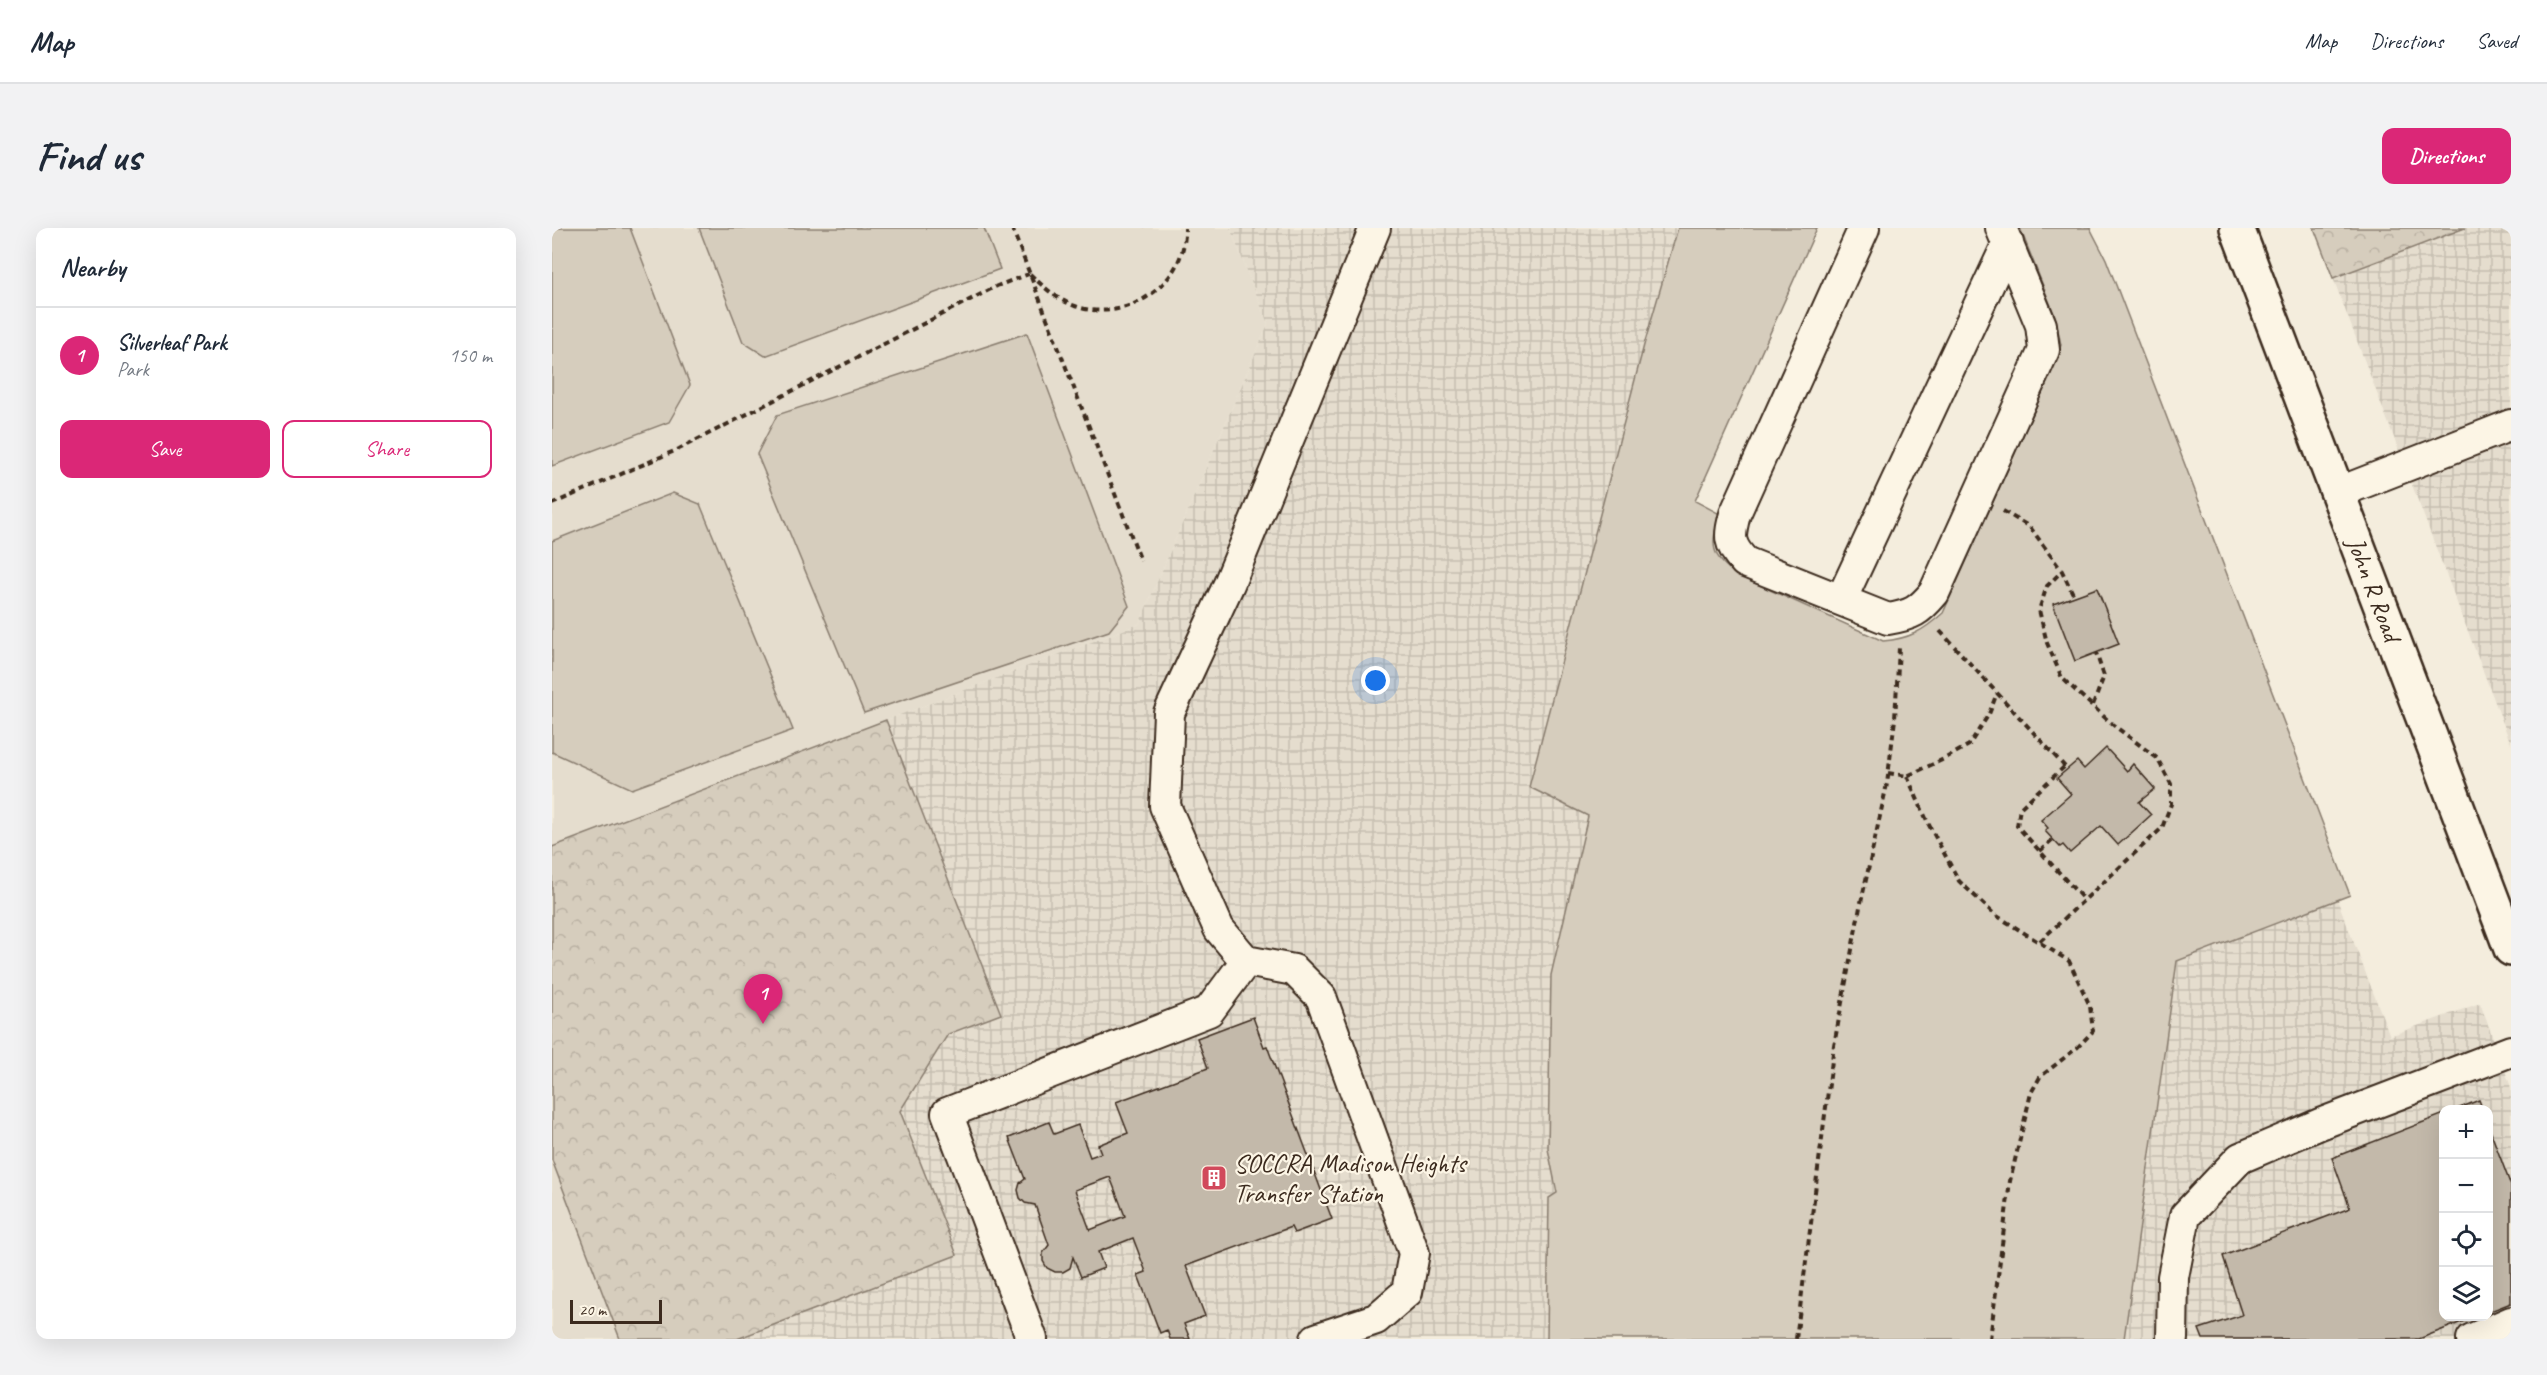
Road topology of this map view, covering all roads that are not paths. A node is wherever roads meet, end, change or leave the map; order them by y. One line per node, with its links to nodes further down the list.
1 (1375, 228): 9 (lane)
2 (1864, 228): 7 (lane)
3 (2237, 228): 6 (main road, John R Road)
4 (2005, 235): 7 (lane); 7 (lane)
5 (2511, 425): 6 (lane)
6 (2337, 493): 8 (main road, John R Road)
7 (1841, 600)
8 (2511, 949)
9 (1246, 961): 12 (lane); 13 (lane)
10 (2511, 1051): 15 (lane)
11 (2511, 1322): 16 (lane)
12 (1376, 1329): 14 (lane)
13 (1032, 1339)
14 (1317, 1339)
15 (2172, 1339)
16 (2472, 1339)

